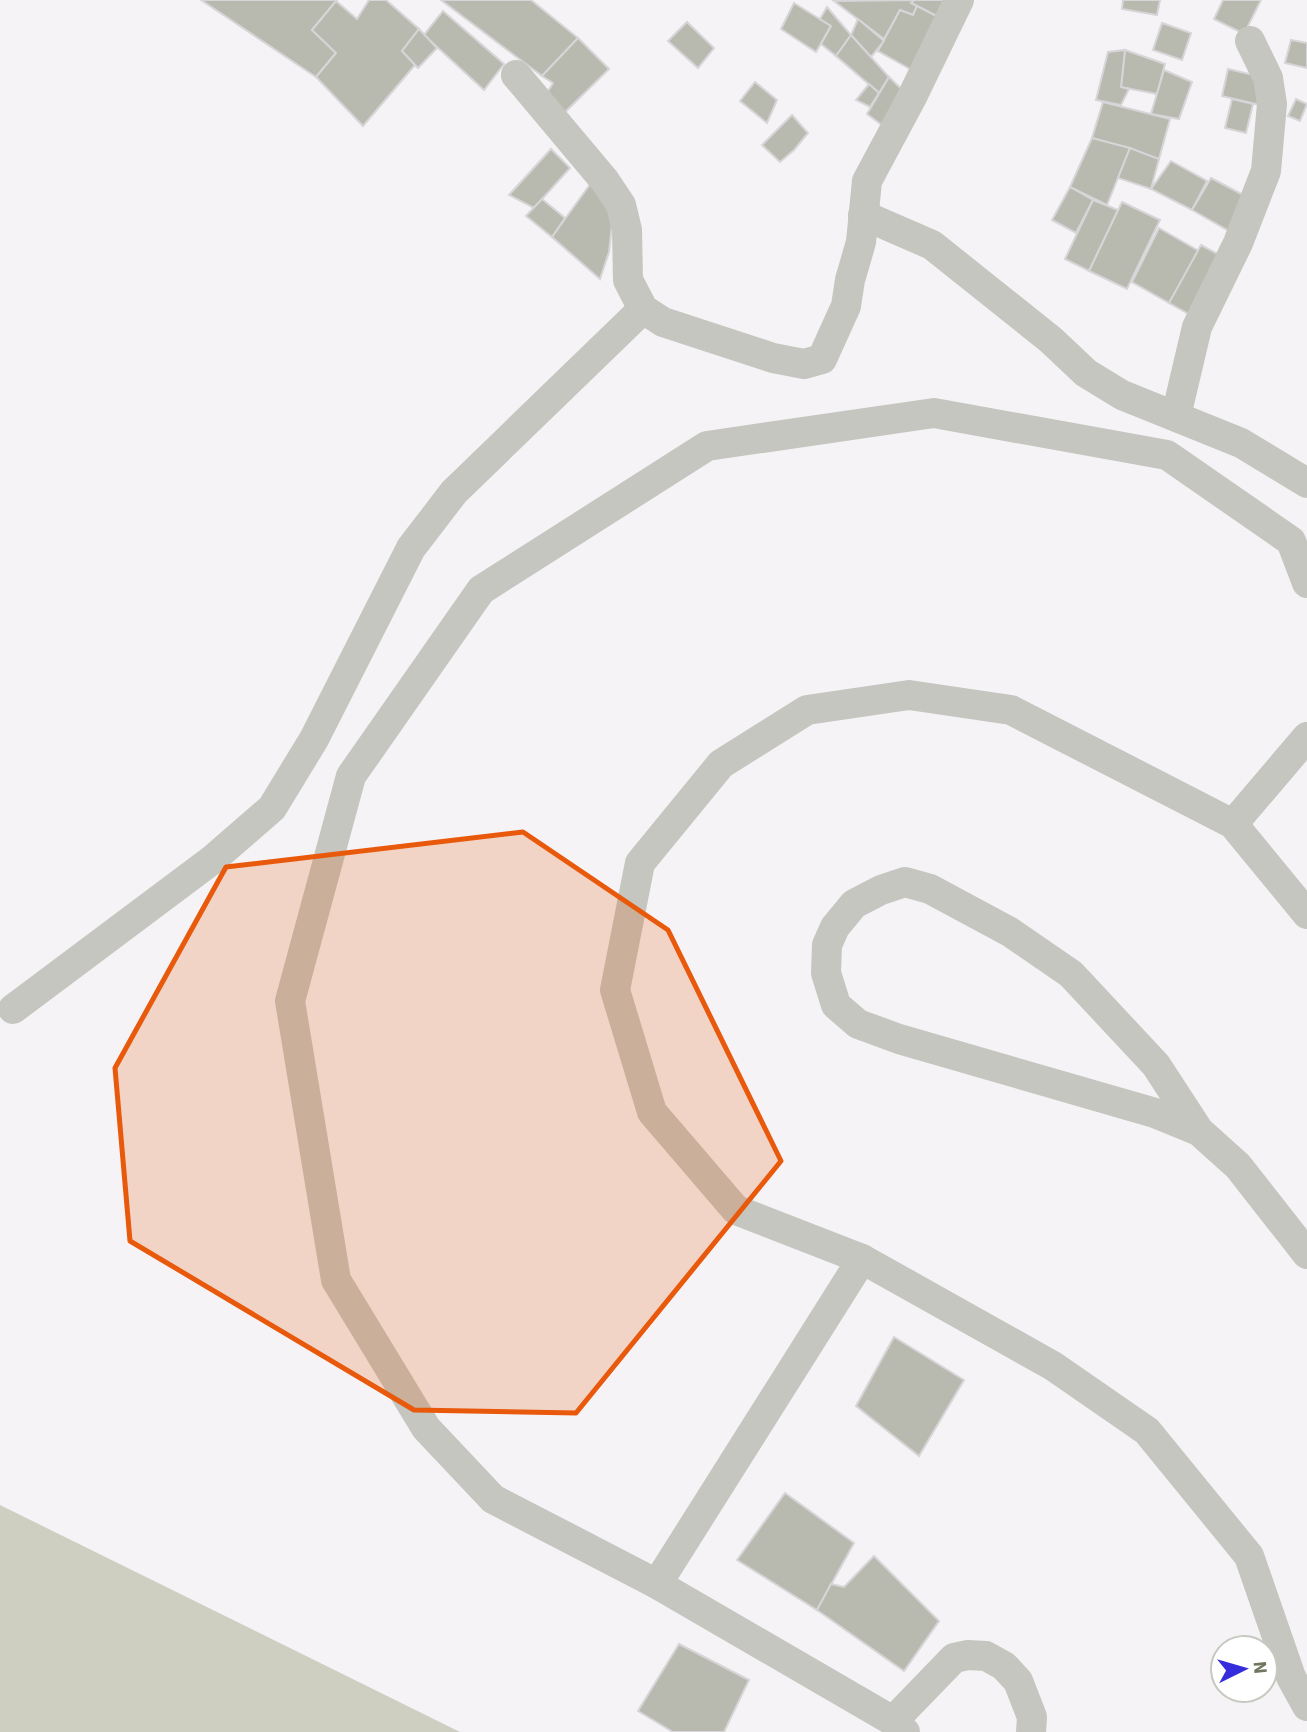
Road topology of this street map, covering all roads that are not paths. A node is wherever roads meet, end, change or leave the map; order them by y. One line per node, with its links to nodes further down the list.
1 (959, 0): 4 (street)
2 (1250, 41): 6 (street)
3 (516, 75): 5 (street)
4 (863, 215): 5 (street); 6 (street)
5 (643, 309): 12 (street)
6 (1176, 416): 7 (street)
7 (1307, 483)
8 (1307, 583): 16 (street)
9 (1307, 737): 10 (street)
10 (1233, 824): 11 (street); 15 (street)
11 (1307, 914)
12 (13, 1009)
13 (1199, 1131): 13 (street); 14 (street)
14 (1307, 1254)
15 (862, 1259): 16 (street); 17 (street)
16 (657, 1584): 18 (street)
17 (1307, 1706)
18 (899, 1727): 19 (street)
19 (1031, 1732)

